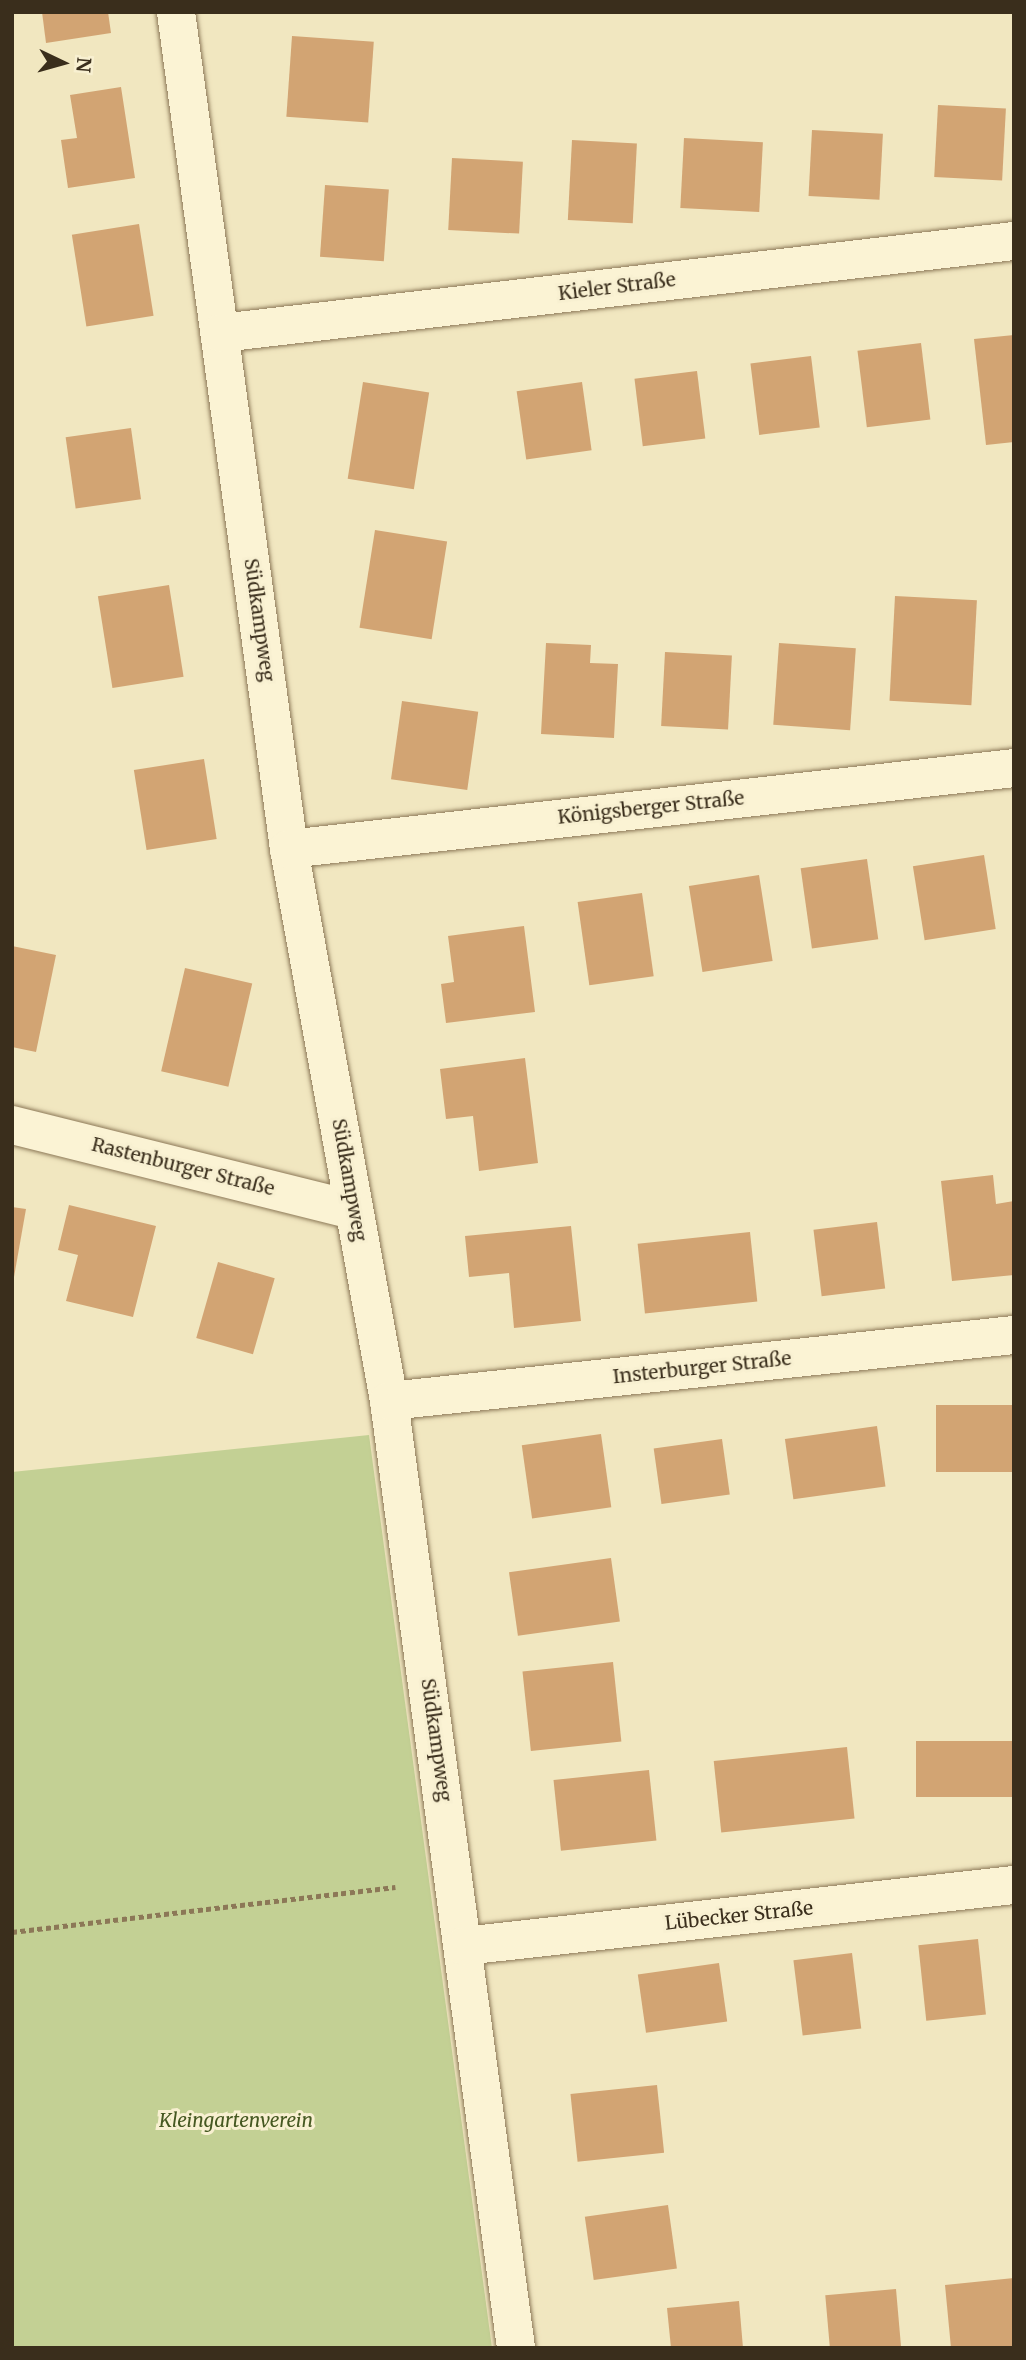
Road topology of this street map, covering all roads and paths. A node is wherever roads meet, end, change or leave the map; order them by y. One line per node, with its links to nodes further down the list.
1 (176, 12): 3 (street, Südkampweg)
2 (1014, 241): 3 (street, Kieler Straße)
3 (221, 333): 5 (street, Südkampweg)
4 (1014, 768): 5 (street, Königsberger Straße)
5 (289, 849): 7 (street, Südkampweg)
6 (12, 1125): 7 (street, Rastenburger Straße)
7 (354, 1209): 9 (street, Südkampweg)
8 (1014, 1335): 9 (street, Insterburger Straße)
9 (389, 1401): 13 (street, Südkampweg)
10 (1014, 1885): 13 (street, Lübecker Straße)
11 (395, 1887): 12 (path)
12 (12, 1931)
13 (464, 1947): 14 (street, Südkampweg)
14 (516, 2348)

